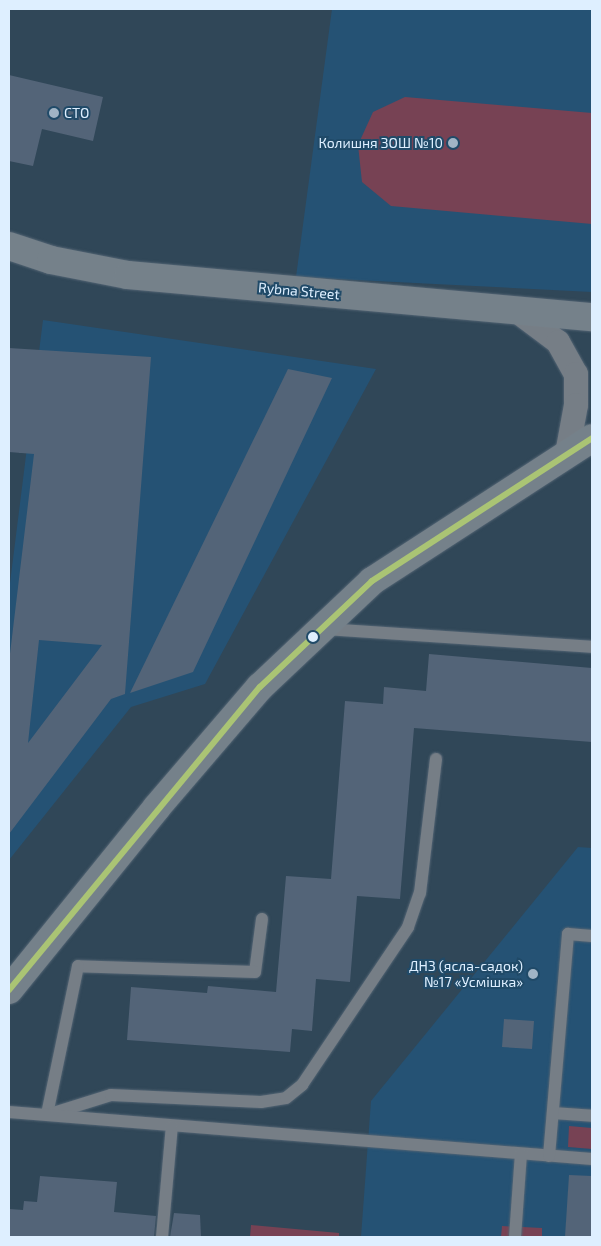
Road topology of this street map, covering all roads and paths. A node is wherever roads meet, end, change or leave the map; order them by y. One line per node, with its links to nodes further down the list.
1 (9, 246): 2 (street, Rybna Street)
2 (518, 312): 3 (street, Rybna Street); 5 (street)
3 (592, 317)
4 (592, 438): 5 (street)
5 (567, 454): 6 (street)
6 (321, 629): 7 (lane); 11 (street)
7 (592, 647)
8 (436, 759): 14 (lane)
9 (262, 919): 14 (lane)
10 (592, 936): 13 (lane)
11 (9, 990)
12 (9, 1112): 14 (lane)
13 (553, 1113): 15 (lane); 18 (lane)
14 (47, 1115): 16 (lane)
15 (592, 1116)
16 (172, 1126): 17 (lane); 20 (lane)
17 (521, 1154): 18 (lane); 21 (lane)
18 (549, 1156): 19 (lane)
19 (592, 1160)
20 (162, 1237)
21 (514, 1237)

